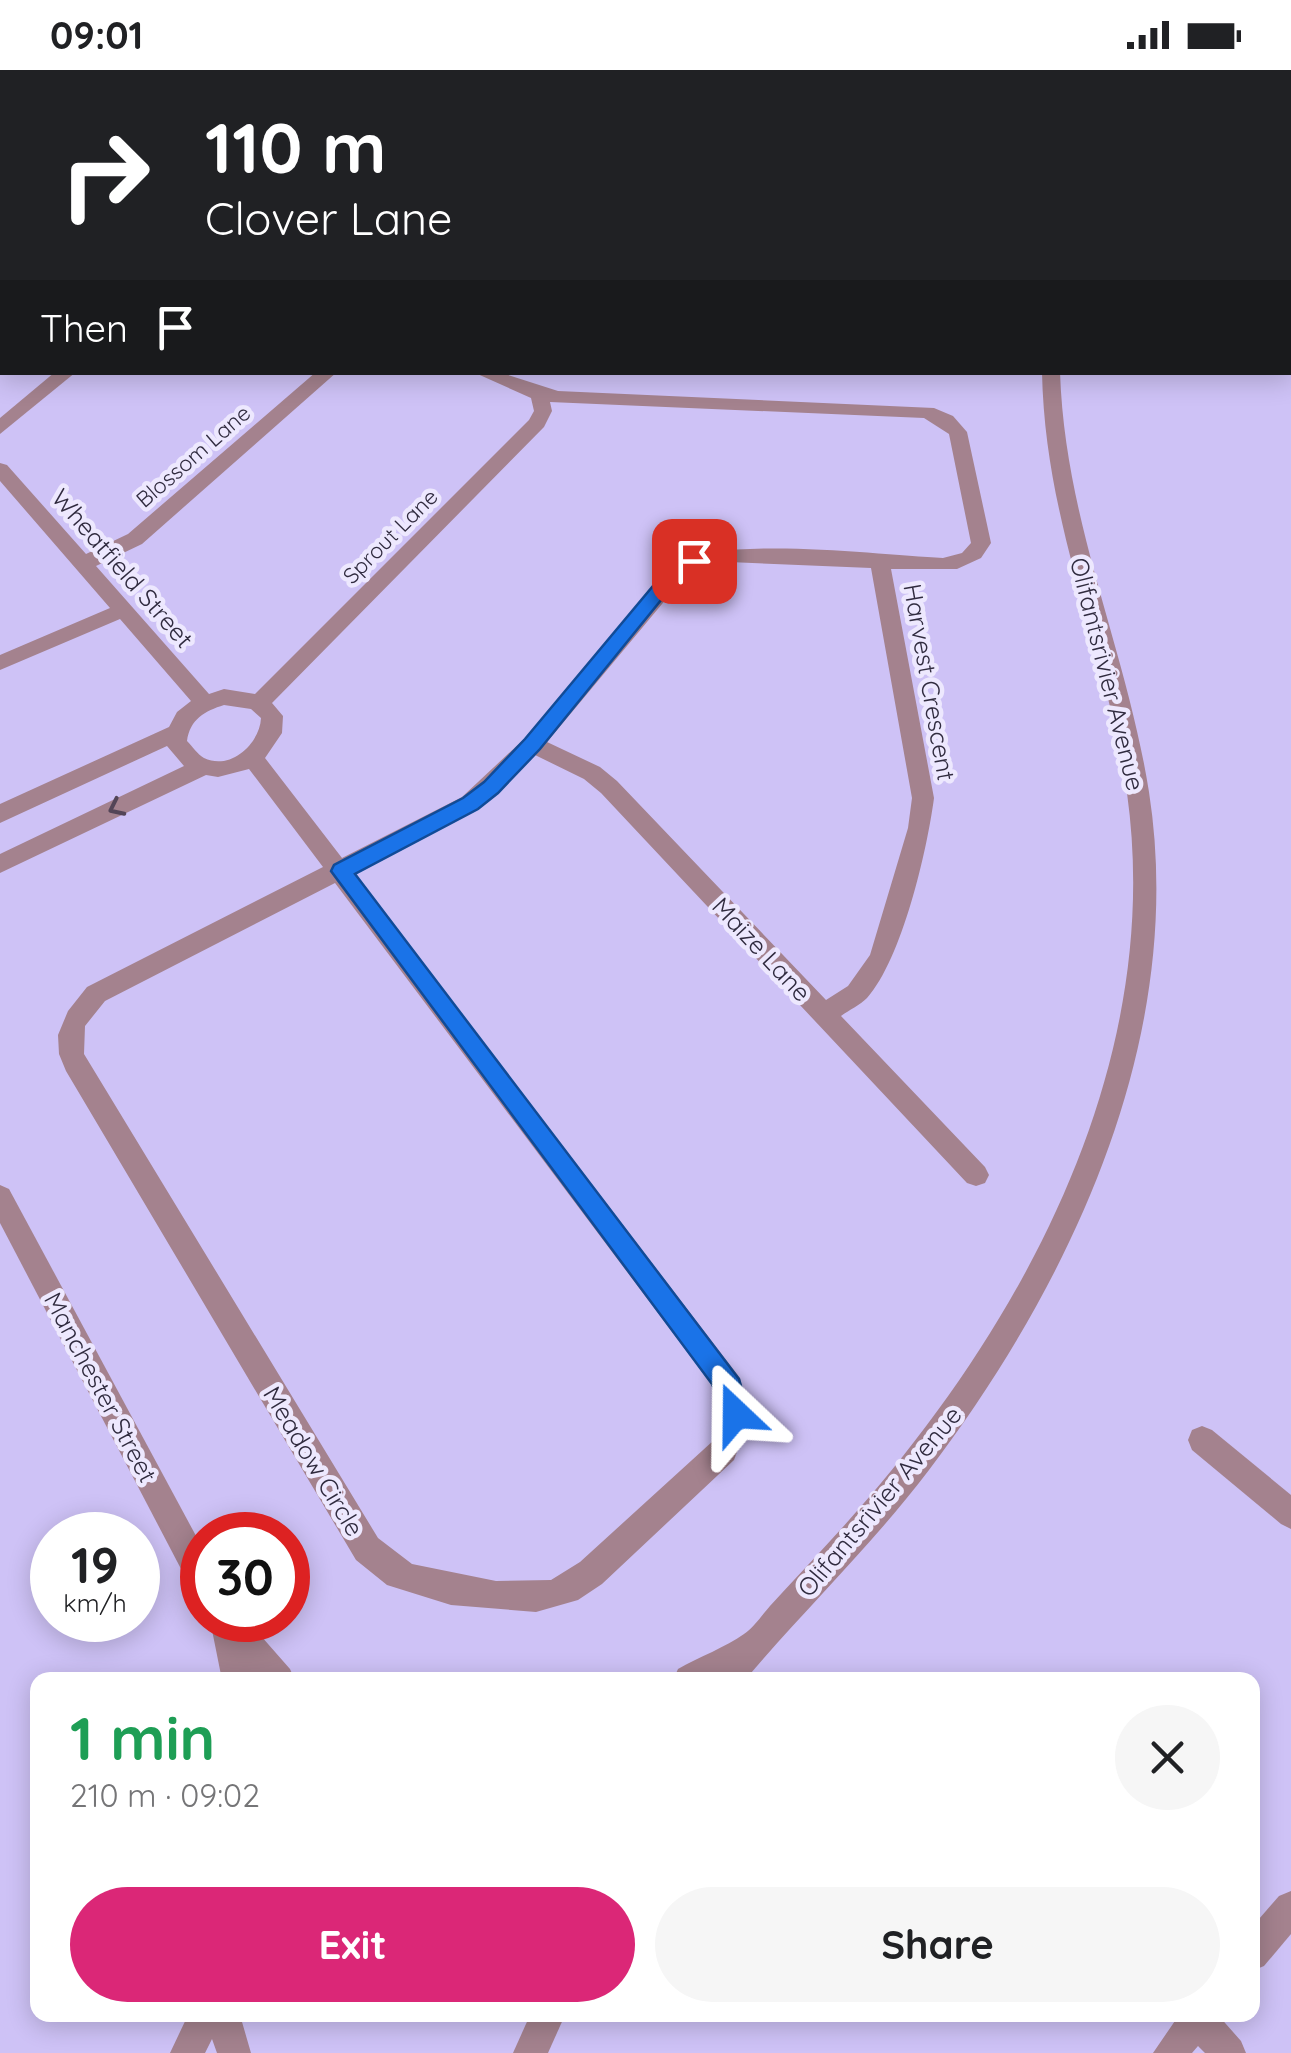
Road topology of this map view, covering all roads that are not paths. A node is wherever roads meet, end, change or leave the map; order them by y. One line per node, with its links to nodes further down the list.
1 (63, 375): 6 (street)
2 (325, 375): 9 (street, Blossom Lane)
3 (490, 375): 5 (street, Harvest Crescent)
4 (1051, 375): 29 (street, Olifantsrivier Avenue)
5 (540, 398): 8 (street, Harvest Crescent); 13 (street, Sprout Lane)
6 (0, 428)
7 (0, 469): 9 (street, Wheatfield Street)
8 (880, 562): 15 (street); 21 (street, Harvest Crescent)
9 (83, 564): 10 (street, Wheatfield Street)
10 (123, 610): 11 (street); 12 (street, Wheatfield Street)
11 (0, 664)
12 (204, 702): 13 (street); 14 (street)
13 (260, 703): 16 (street)
14 (176, 732): 17 (street); 18 (street)
15 (532, 744): 20 (street); 21 (street, Maize Lane)
16 (253, 758): 17 (street); 20 (street, Meadow Circle)
17 (204, 766): 19 (street, one-way to 19)
18 (0, 814)
19 (0, 864)
20 (341, 871): 20 (street, Meadow Circle)
21 (824, 1014): 22 (street, Maize Lane)
22 (976, 1175)
23 (0, 1198): 26 (street, Manchester Street)
24 (1202, 1440): 25 (street)
25 (1291, 1514)
26 (180, 1536)
27 (230, 1642): 30 (street)
28 (245, 1642): 31 (street)
29 (756, 1642): 32 (street, Olifantsrivier Avenue); 33 (street, Olifantsrivier Avenue)
30 (236, 1672)
31 (272, 1672)
32 (703, 1672)
33 (732, 1672)
34 (1291, 1908): 35 (street)
35 (1260, 1945)
36 (202, 2022): 40 (street)
37 (225, 2022): 41 (street)
38 (1195, 2022): 42 (street)
39 (1203, 2022): 43 (street)
40 (186, 2053)
41 (234, 2053)
42 (1170, 2053)
43 (1229, 2053)

